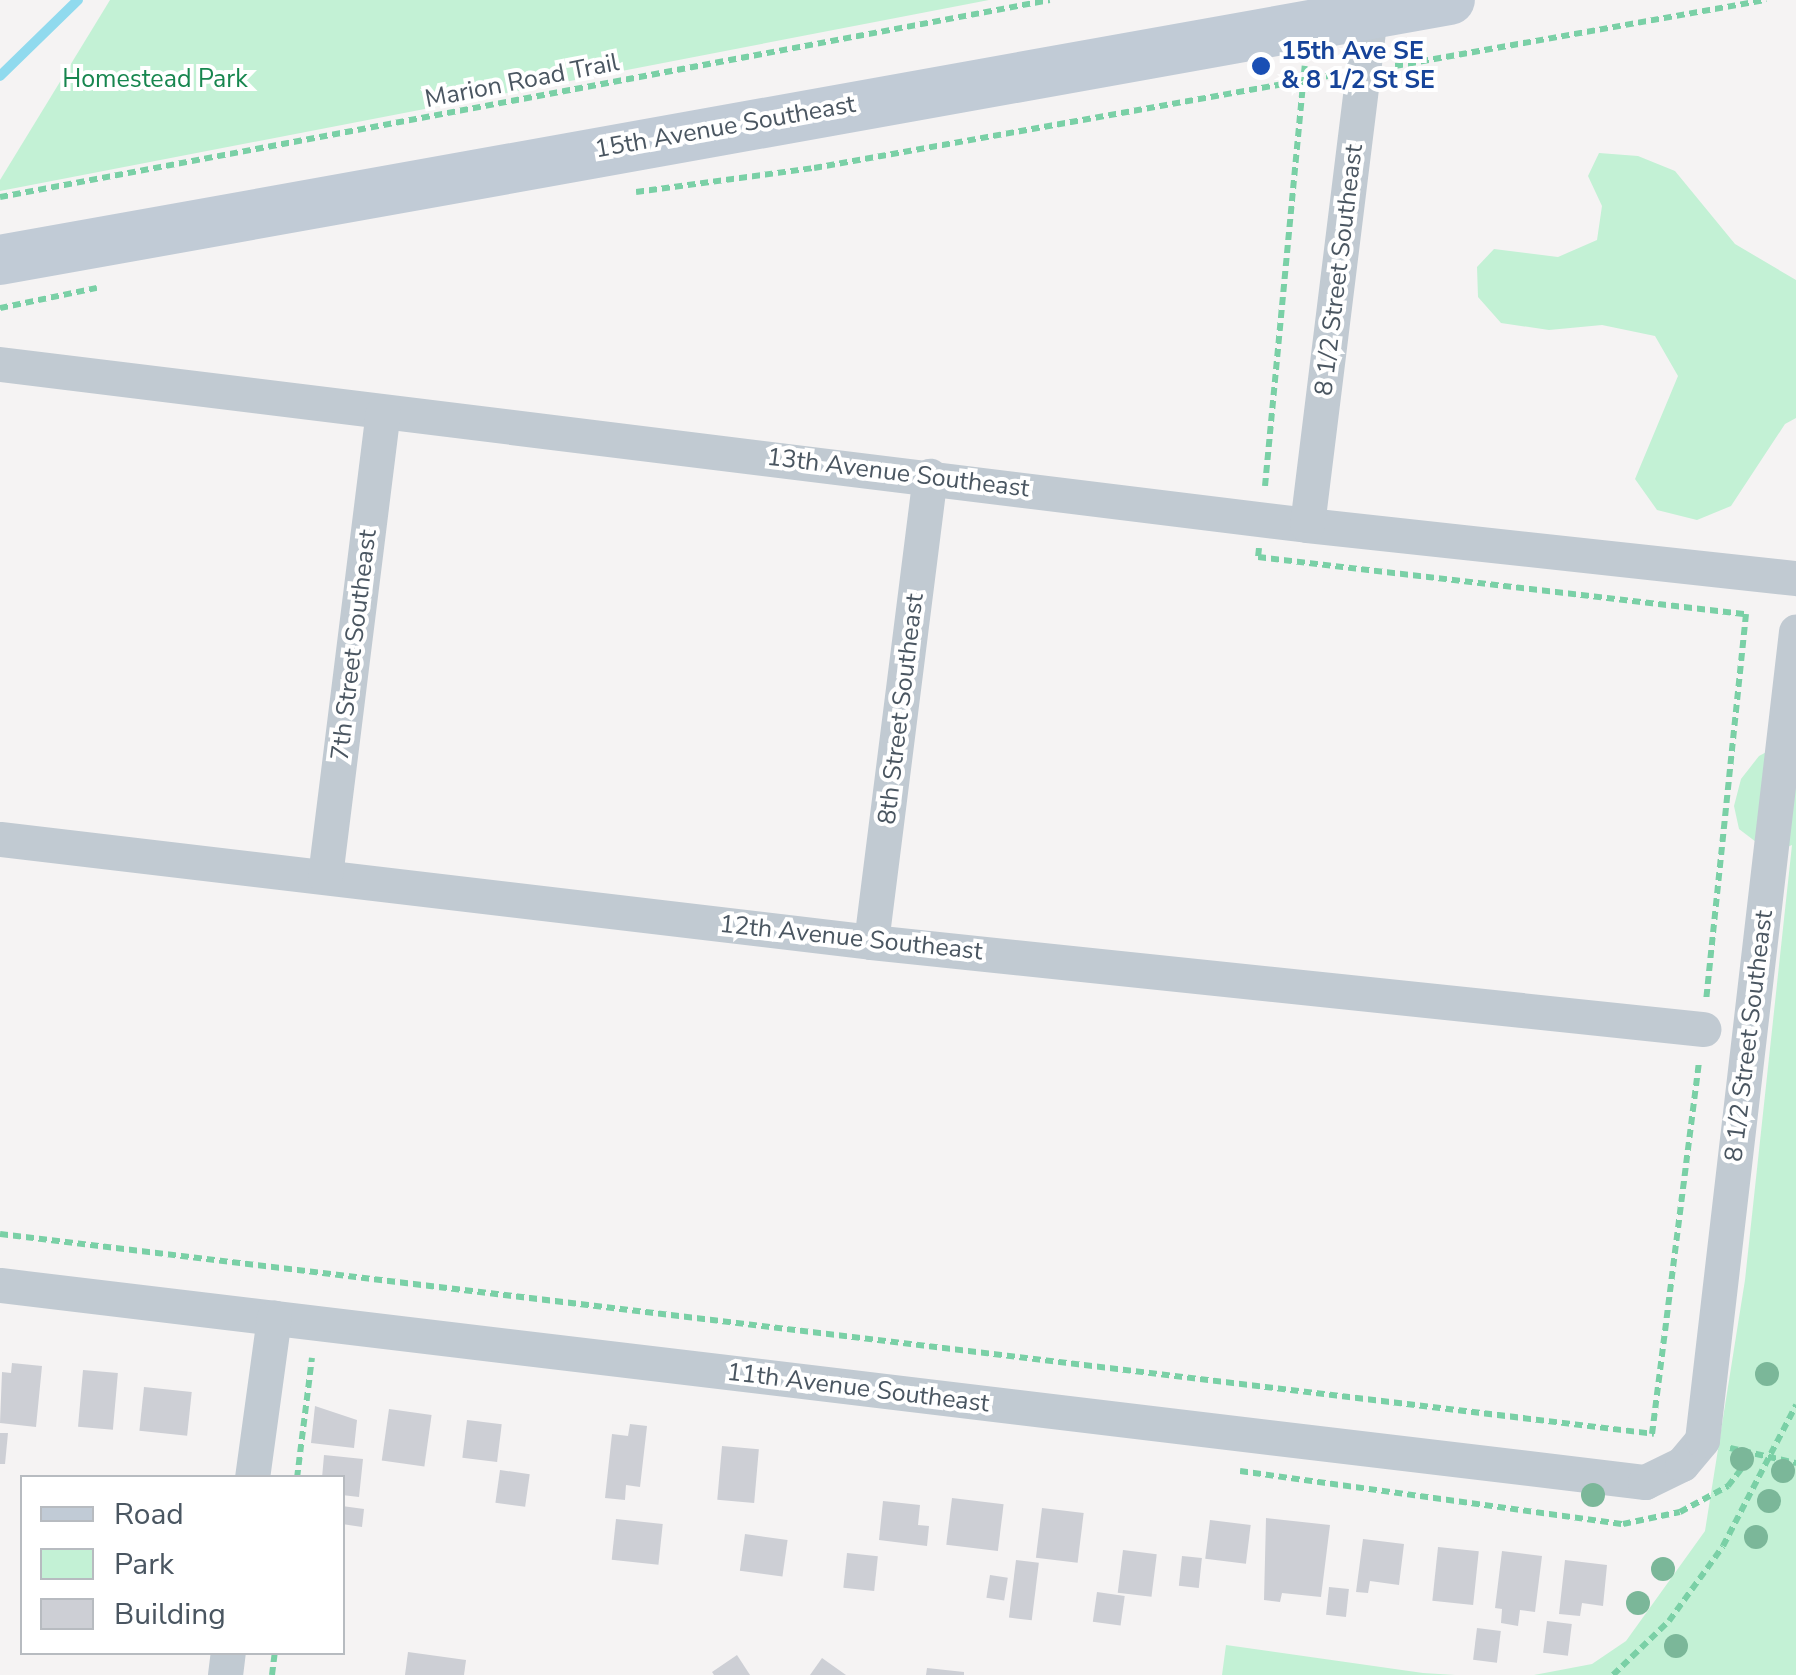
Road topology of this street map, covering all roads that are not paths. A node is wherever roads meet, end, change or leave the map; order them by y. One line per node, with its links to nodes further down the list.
1 (1450, 0): 2 (main road, 15th Avenue Southeast)
2 (1370, 14): 3 (main road, 15th Avenue Southeast); 7 (street, 8 1/2 Street Southeast)
3 (0, 260)
4 (0, 364): 5 (street, 13th Avenue Southeast)
5 (383, 413): 6 (street, 13th Avenue Southeast); 11 (street, 7th Street Southeast)
6 (930, 476): 7 (street, 13th Avenue Southeast); 12 (street, 8th Street Southeast)
7 (1307, 526): 8 (street, 13th Avenue Southeast)
8 (1796, 578)
9 (1796, 632): 16 (street, 8 1/2 Street Southeast)
10 (0, 839): 11 (street, 12th Avenue Southeast)
11 (325, 876): 12 (street, 12th Avenue Southeast)
12 (871, 942): 13 (street, 12th Avenue Southeast)
13 (1703, 1029)
14 (0, 1285): 15 (street, 11th Avenue Southeast)
15 (274, 1318): 16 (street, 11th Avenue Southeast); 17 (street)
16 (1702, 1440)
17 (252, 1475)

